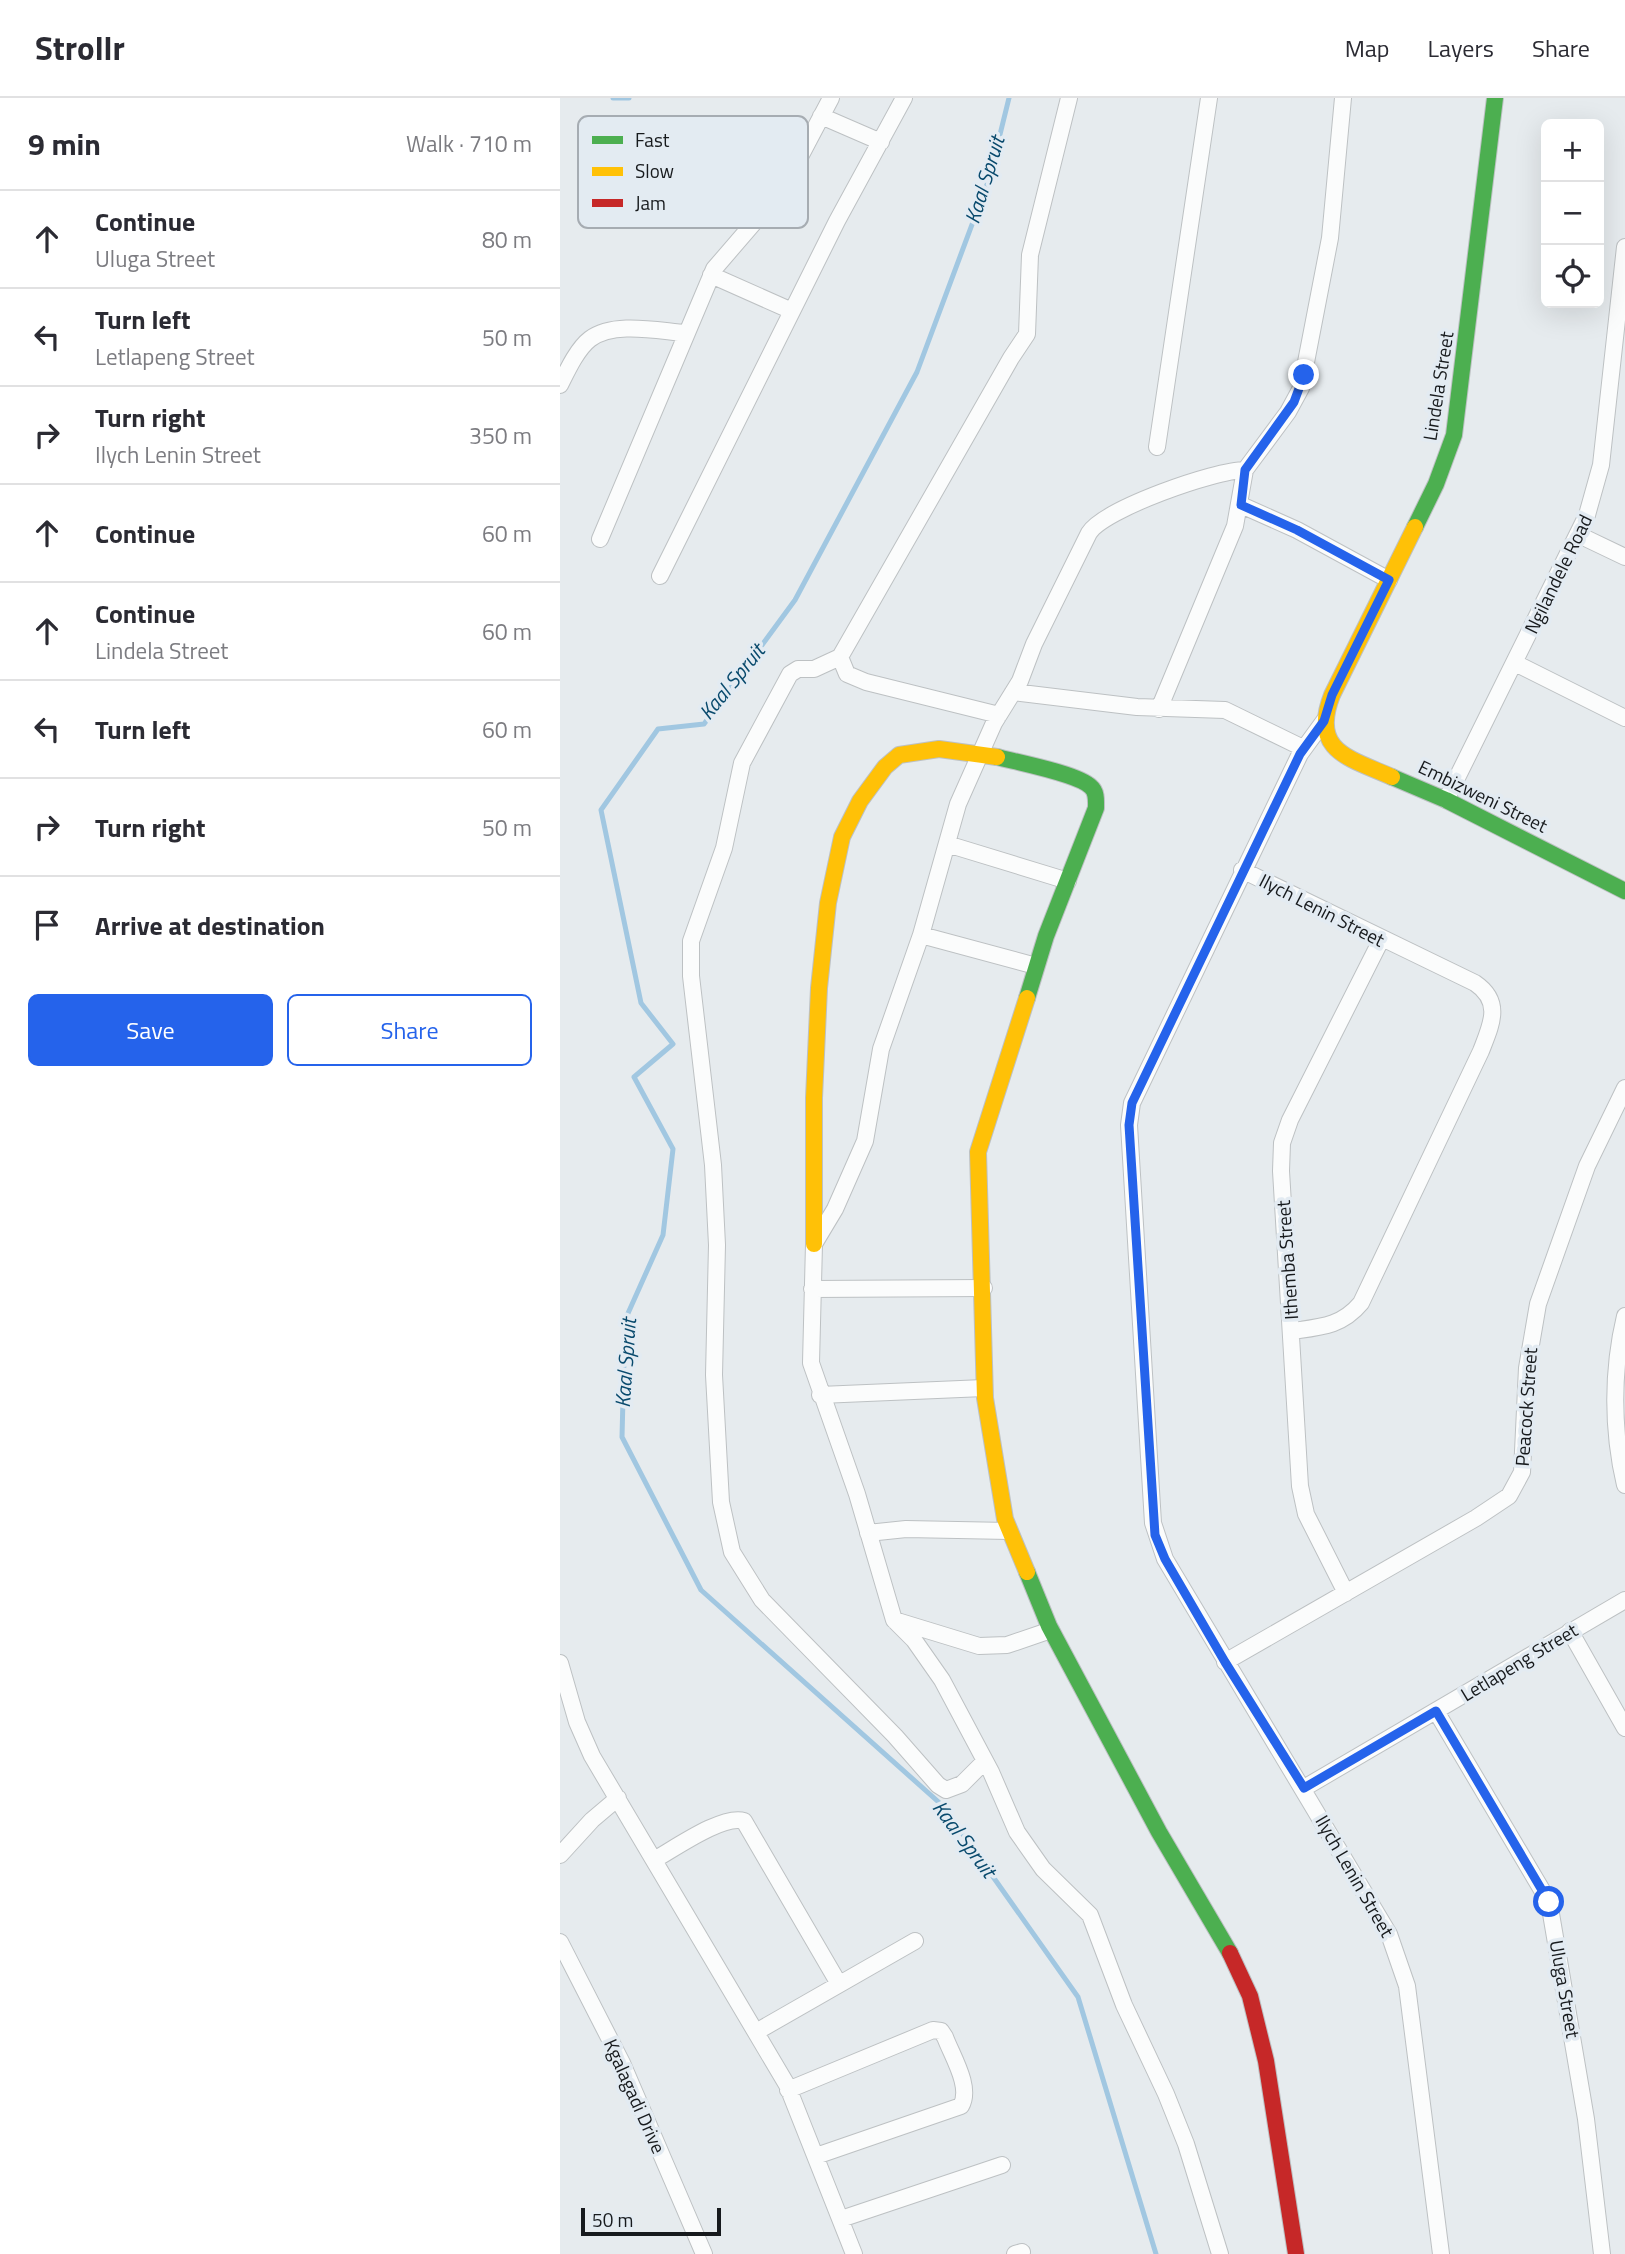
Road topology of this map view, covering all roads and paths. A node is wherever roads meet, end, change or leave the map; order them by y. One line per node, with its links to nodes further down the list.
1 (831, 98): 7 (street)
2 (904, 98): 9 (street)
3 (1069, 98): 24 (street)
4 (1209, 98): 16 (street)
5 (1343, 98): 17 (street)
6 (1495, 98): 23 (street, Lindela Street)
7 (821, 116): 8 (street); 9 (street)
8 (808, 141)
9 (881, 142): 13 (street)
10 (749, 228): 12 (street)
11 (1625, 247): 19 (street, Ngilandele Road)
12 (711, 275): 13 (street); 14 (street)
13 (792, 311): 22 (street)
14 (686, 333): 15 (street); 20 (street)
15 (560, 385)
16 (1157, 447)
17 (1245, 470): 18 (street); 26 (street)
18 (1241, 505): 23 (street); 27 (street)
19 (1579, 535): 21 (street); 25 (street, Ngilandele Road)
20 (600, 539)
21 (1625, 557)
22 (660, 576)
23 (1389, 580): 30 (street, Lindela Street)
24 (840, 657): 28 (street); 61 (street)
25 (1514, 663): 29 (street); 33 (street, Ngilandele Road)
26 (1013, 692): 27 (street); 28 (street)
27 (1159, 709): 31 (street)
28 (999, 715): 32 (street)
29 (1625, 718)
30 (1325, 729): 31 (street); 33 (street, Embizweni Street)
31 (1303, 748): 35 (street)
32 (979, 753): 34 (street); 36 (street); 42 (street)
33 (1446, 800): 37 (street, Embizweni Street)
34 (947, 844): 36 (street); 38 (street)
35 (1242, 870): 39 (street, Ilych Lenin Street); 57 (street, Ilych Lenin Street)
36 (1068, 881): 40 (street)
37 (1625, 891)
38 (921, 935): 40 (street); 42 (street)
39 (1381, 940): 46 (street, Ithemba Street); 46 (street, Ilych Lenin Street)
40 (1036, 966): 43 (street)
41 (1625, 1088): 52 (street, Peacock Street)
42 (814, 1244): 44 (street)
43 (984, 1288): 44 (street); 47 (street)
44 (812, 1289): 48 (street)
45 (1625, 1316): 49 (street)
46 (1292, 1331): 52 (street, Ithemba Street)
47 (984, 1388): 48 (street); 50 (street)
48 (820, 1395): 51 (street)
49 (1625, 1485)
50 (1009, 1531): 51 (street); 55 (street)
51 (868, 1533): 54 (street)
52 (1346, 1593): 57 (street, Peacock Street)
53 (1625, 1600): 56 (street, Letlapeng Street)
54 (894, 1620): 55 (street); 61 (street)
55 (1051, 1630): 77 (street)
56 (1570, 1631): 59 (street, Letlapeng Street); 60 (street)
57 (1225, 1662): 62 (street, Ilych Lenin Street)
58 (560, 1663): 63 (street)
59 (1436, 1711): 62 (street, Letlapeng Street); 79 (street, Uluga Street)
60 (1625, 1728)
61 (985, 1761): 76 (street)
62 (1304, 1788): 78 (street, Ilych Lenin Street)
63 (618, 1798): 64 (street); 65 (street)
64 (560, 1855)
65 (654, 1860): 68 (street); 69 (street)
66 (915, 1941): 68 (street)
67 (560, 1942): 74 (street, Kgalagadi Drive)
68 (839, 1984): 69 (street)
69 (756, 2032): 70 (street)
70 (788, 2090): 71 (street); 71 (street)
71 (816, 2156): 73 (street)
72 (1002, 2165): 73 (street)
73 (841, 2219): 75 (street)
74 (704, 2254)
75 (854, 2254)
76 (1220, 2254)
77 (1296, 2254)
78 (1441, 2254)
79 (1602, 2254)

